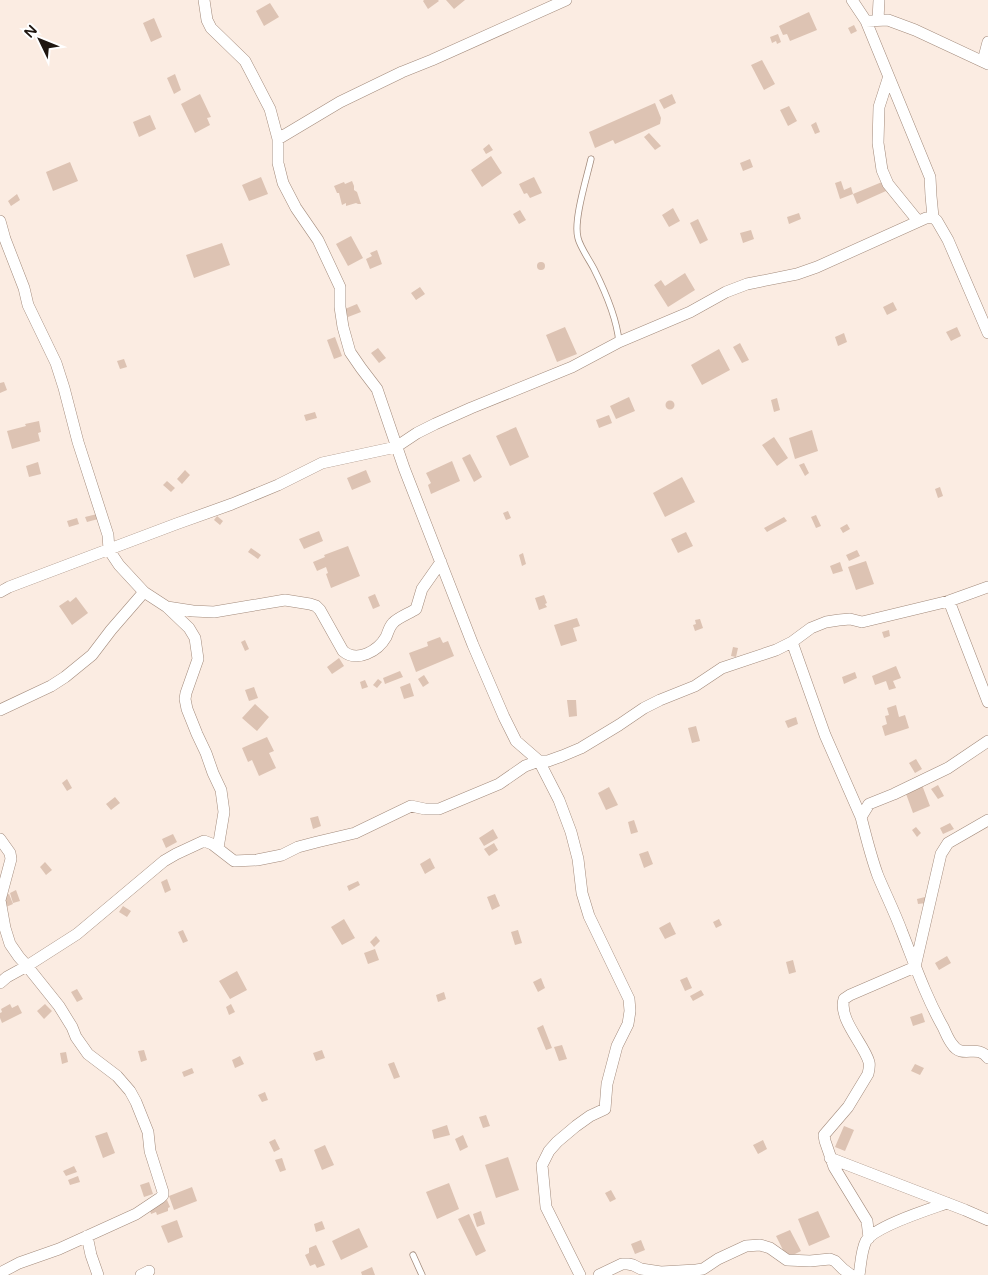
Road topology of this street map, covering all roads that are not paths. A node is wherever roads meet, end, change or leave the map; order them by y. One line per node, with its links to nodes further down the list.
1 (204, 0): 10 (street)
2 (566, 0): 10 (street)
3 (852, 0): 6 (street)
4 (879, 0): 5 (street)
5 (878, 20): 6 (street); 8 (street)
6 (866, 21): 9 (street)
7 (988, 42): 8 (street)
8 (985, 63)
9 (888, 78): 12 (street); 14 (street)
10 (278, 139): 17 (street)
11 (591, 159): 16 (lane)
12 (933, 217): 14 (street); 15 (street)
13 (0, 221): 18 (street)
14 (918, 222): 16 (street)
15 (988, 333)
16 (619, 342): 17 (street)
17 (396, 447): 18 (street); 19 (street)
18 (109, 550): 21 (street); 22 (street)
19 (441, 562): 24 (street); 29 (street)
20 (988, 587): 23 (street)
21 (0, 592)
22 (144, 592): 24 (street); 27 (street)
23 (949, 601): 25 (street); 26 (street)
24 (167, 608): 33 (street)
25 (792, 642): 29 (street); 30 (street)
26 (988, 702)
27 (0, 710)
28 (988, 741): 30 (street)
29 (539, 761): 33 (street); 47 (street)
30 (861, 817): 35 (street)
31 (988, 820): 35 (street)
32 (0, 839): 34 (street)
33 (218, 848): 34 (street)
34 (28, 966): 36 (street); 41 (street)
35 (915, 967): 37 (street); 38 (street)
36 (0, 983)
37 (988, 1058)
38 (830, 1158): 39 (street); 42 (street)
39 (947, 1203): 40 (street); 42 (street)
40 (988, 1220)
41 (88, 1236): 44 (street); 45 (street)
42 (869, 1238): 50 (street)
43 (412, 1255): 46 (lane)
44 (0, 1273)
45 (98, 1275)
46 (422, 1275)
47 (580, 1275)
48 (599, 1275): 49 (street)
49 (851, 1275)
50 (859, 1275)

